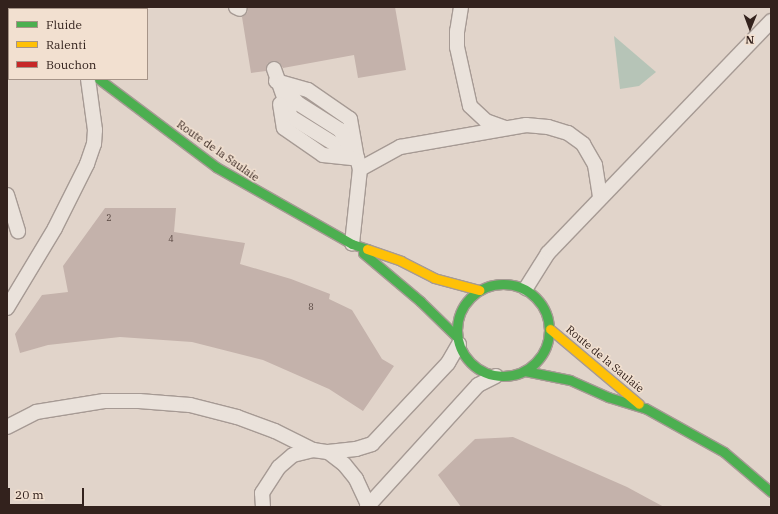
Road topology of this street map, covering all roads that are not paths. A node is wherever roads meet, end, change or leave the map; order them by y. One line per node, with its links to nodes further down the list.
1 (462, 7): 5 (lane)
2 (771, 21): 8 (lane)
3 (88, 80): 13 (lane)
4 (100, 80): 10 (street, Route de la Saulaie)
5 (505, 128): 6 (lane); 8 (lane)
6 (358, 164): 6 (lane); 10 (lane)
7 (7, 195): 9 (lane)
8 (600, 197): 11 (lane)
9 (18, 231)
10 (352, 244): 12 (street, Route de la Saulaie); 15 (street, Route de la Saulaie)
11 (526, 288): 12 (street); 14 (street)
12 (479, 290): 15 (street)
13 (7, 308)
14 (550, 329): 16 (street); 18 (street, Route de la Saulaie)
15 (458, 341): 17 (street); 23 (lane)
16 (525, 371): 17 (street); 18 (street, Route de la Saulaie)
17 (496, 376): 26 (lane)
18 (645, 408): 24 (street, Route de la Saulaie)
19 (36, 412): 20 (lane); 21 (lane); 22 (lane)
20 (7, 420)
21 (7, 427)
22 (313, 450): 23 (lane); 25 (lane)
23 (328, 452): 26 (lane)
24 (771, 492)
25 (263, 507)
26 (368, 507)

